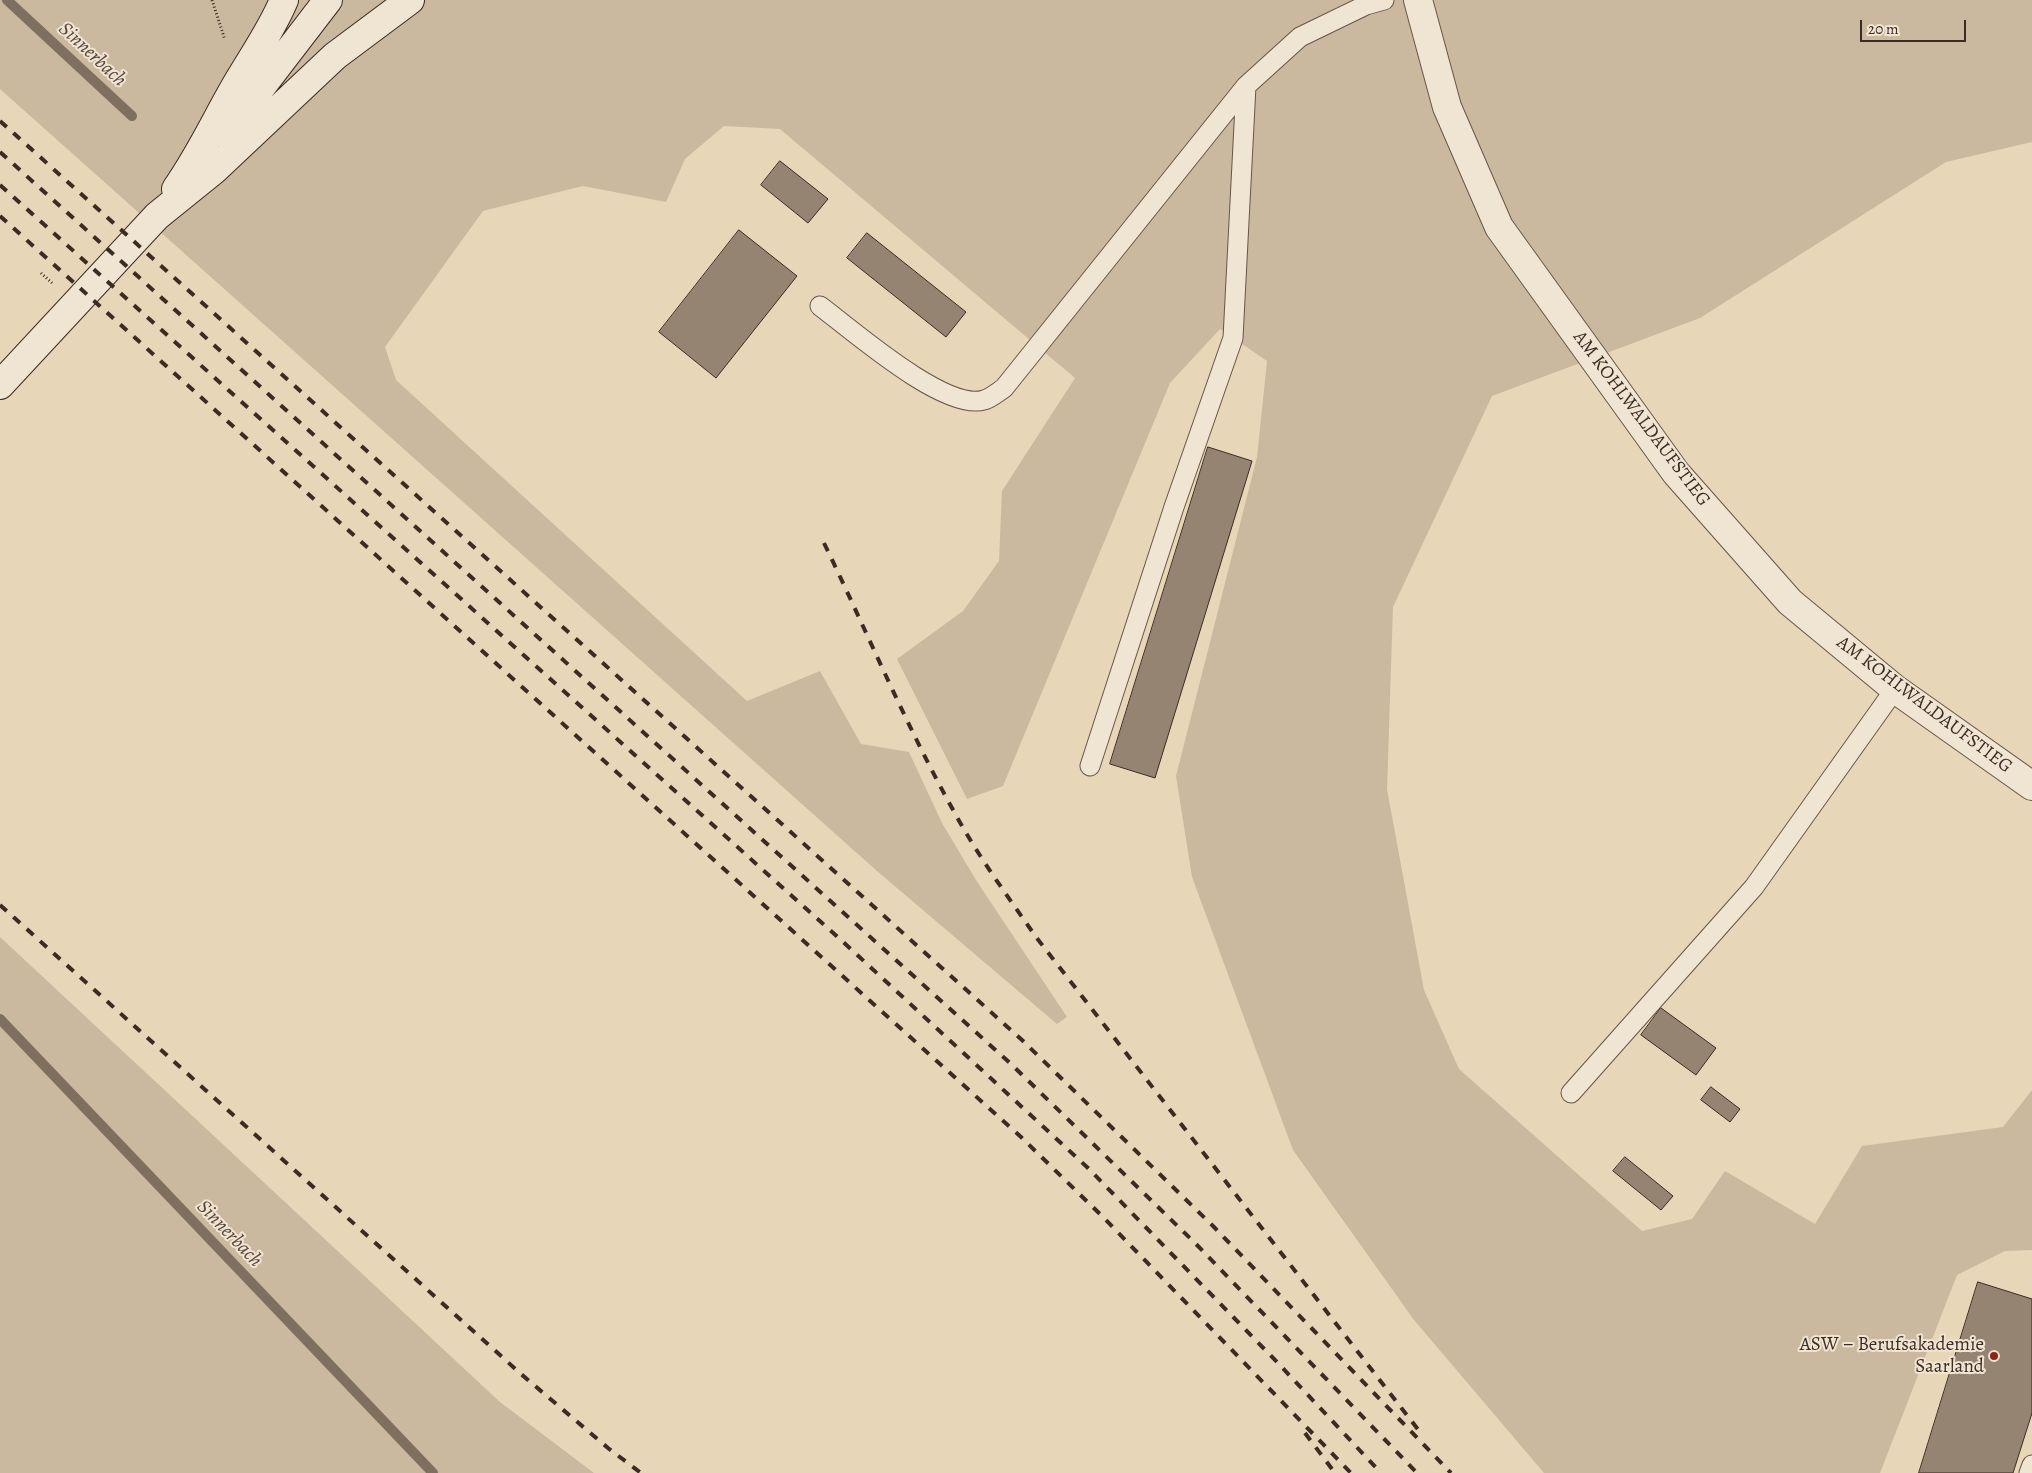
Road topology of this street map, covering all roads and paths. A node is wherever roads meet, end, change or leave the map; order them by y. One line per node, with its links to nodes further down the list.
1 (284, 0): 7 (main road)
2 (328, 0): 7 (main road)
3 (410, 0): 8 (main road)
4 (1384, 0): 6 (lane)
5 (1418, 0): 11 (main road, AM KOHLWALDAUFSTIEG)
6 (1246, 86): 9 (lane); 12 (lane)
7 (198, 157): 8 (main road)
8 (157, 216): 10 (main road)
9 (820, 306)
10 (0, 385)
11 (1895, 689): 13 (main road, AM KOHLWALDAUFSTIEG); 14 (lane)
12 (1090, 766)
13 (2032, 786)
14 (1571, 1093)
15 (2032, 1464): 16 (lane)
16 (2029, 1473)

